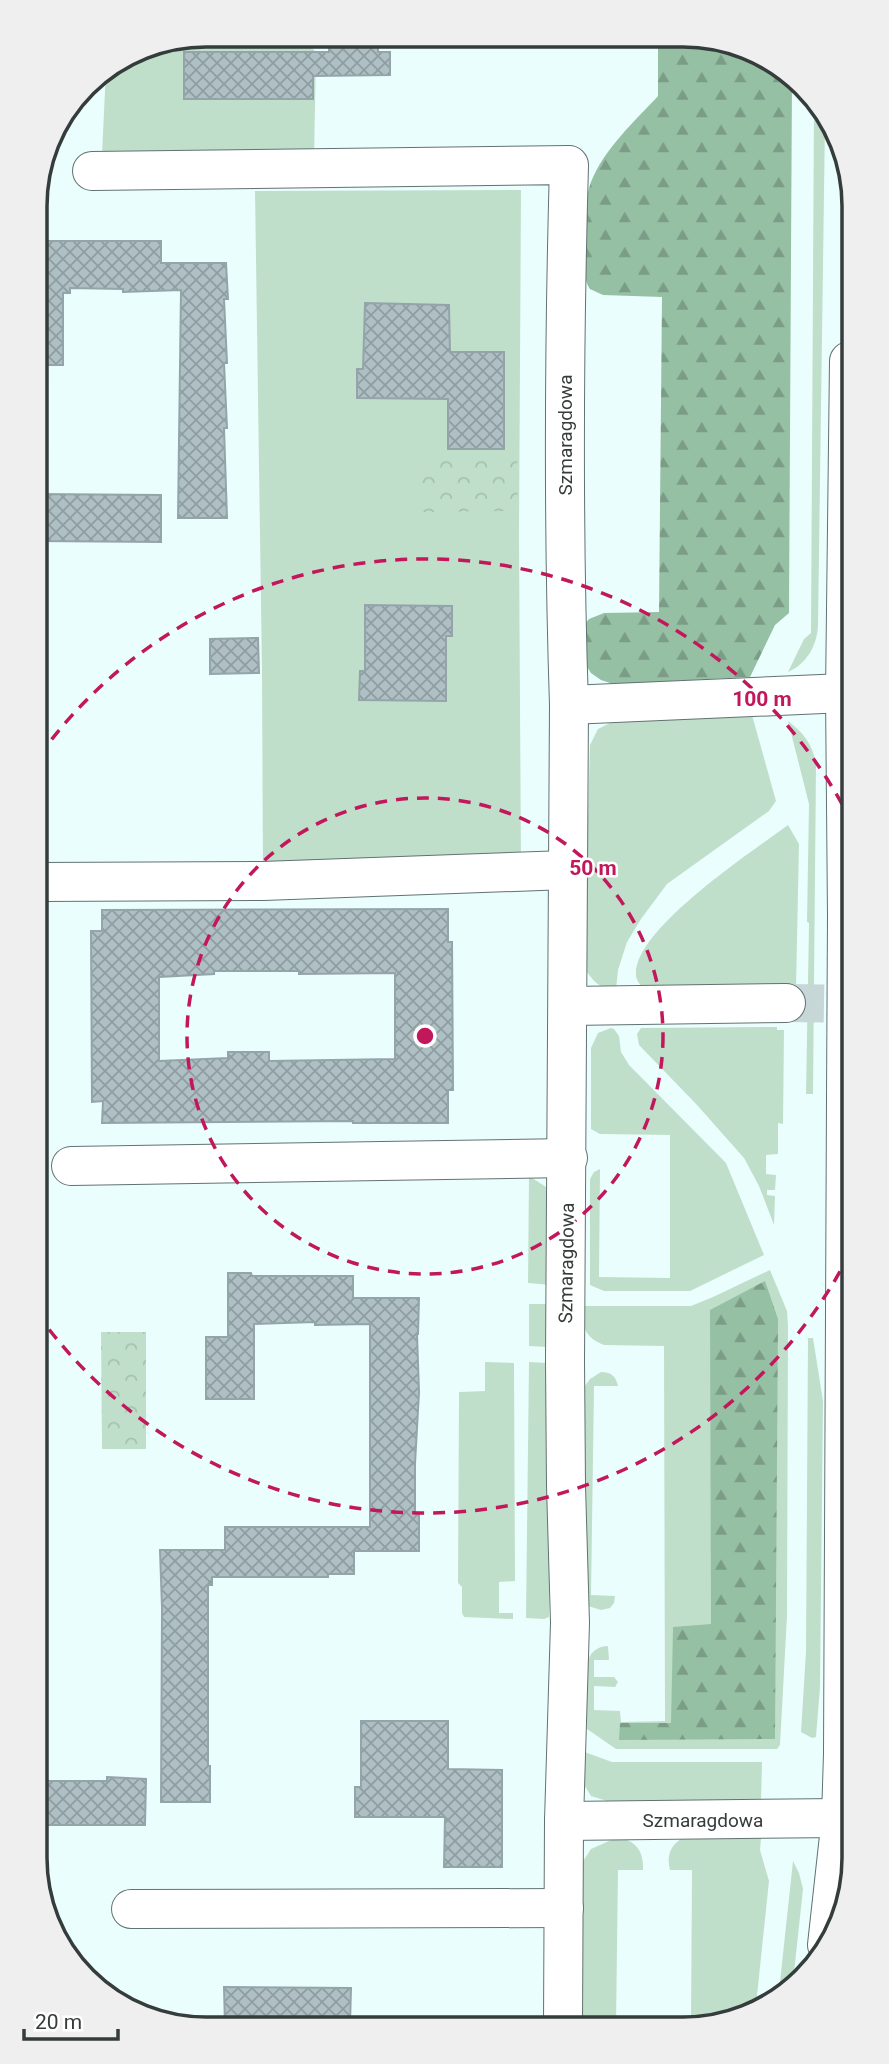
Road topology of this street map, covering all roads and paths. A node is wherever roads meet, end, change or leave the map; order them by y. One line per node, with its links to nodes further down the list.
1 (92, 171): 3 (street, Szmaragdowa)
2 (842, 693): 3 (street)
3 (569, 705): 4 (street, Szmaragdowa)
4 (567, 870): 5 (street); 7 (street, Szmaragdowa)
5 (48, 882)
6 (786, 1003): 7 (street)
7 (568, 1006): 8 (street, Szmaragdowa)
8 (568, 1158): 9 (street); 11 (street, Szmaragdowa)
9 (71, 1166)
10 (841, 1818): 11 (street, Szmaragdowa); 14 (street)
11 (565, 1821): 12 (street, Szmaragdowa)
12 (564, 1908): 13 (street); 15 (street, Szmaragdowa)
13 (131, 1909)
14 (831, 1916)
15 (564, 2017)

